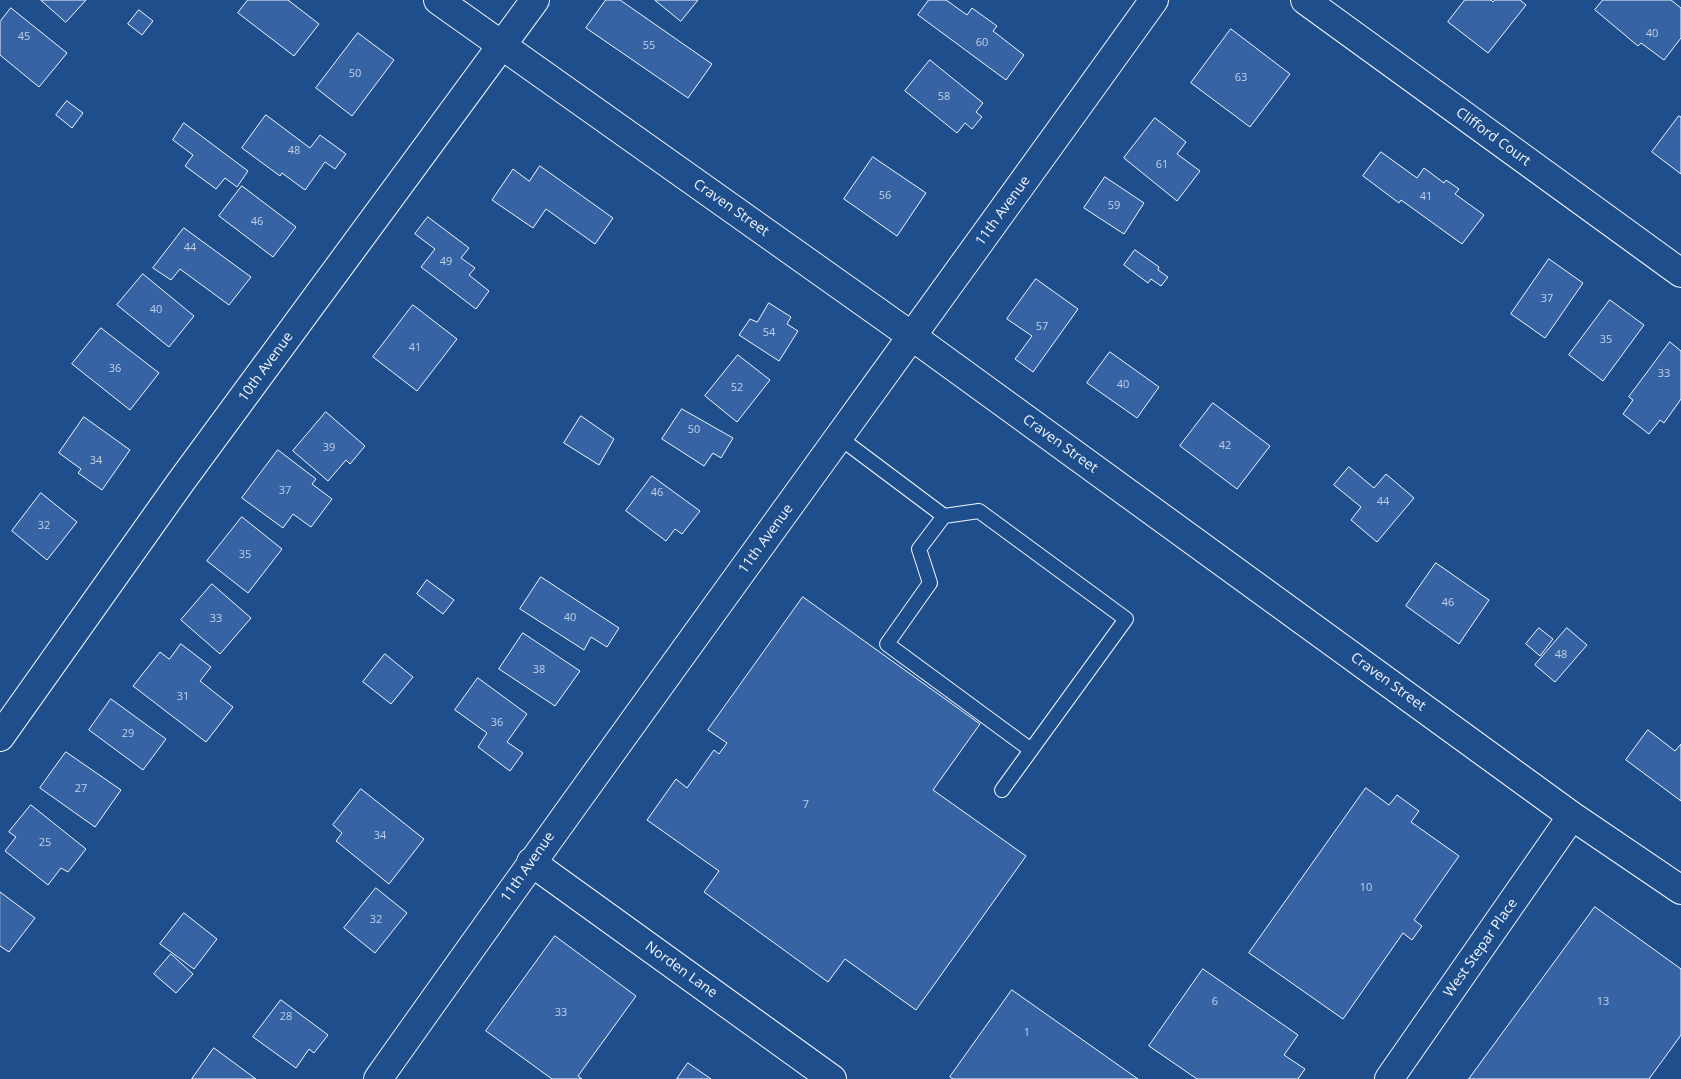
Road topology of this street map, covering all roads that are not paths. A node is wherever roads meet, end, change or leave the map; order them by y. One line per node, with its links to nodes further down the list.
1 (438, 0): 5 (street, Craven Street)
2 (535, 0): 5 (street, 10th Avenue)
3 (1154, 0): 7 (street, 11th Avenue)
4 (1305, 0): 6 (street, Clifford Court)
5 (503, 46): 7 (street, Craven Street); 10 (street, 10th Avenue)
6 (1681, 273)
7 (913, 337): 8 (street, 11th Avenue); 13 (street, Craven Street)
8 (840, 438): 9 (lane); 14 (street, 11th Avenue)
9 (944, 516): 11 (lane); 11 (lane)
10 (0, 737)
11 (1031, 750): 12 (lane)
12 (1002, 790)
13 (1572, 816): 15 (street, Craven Street); 18 (street, West Stepar Place)
14 (531, 862): 16 (street, 11th Avenue); 17 (street, Norden Lane)
15 (1681, 890)
16 (378, 1079)
17 (832, 1079)
18 (1389, 1079)

